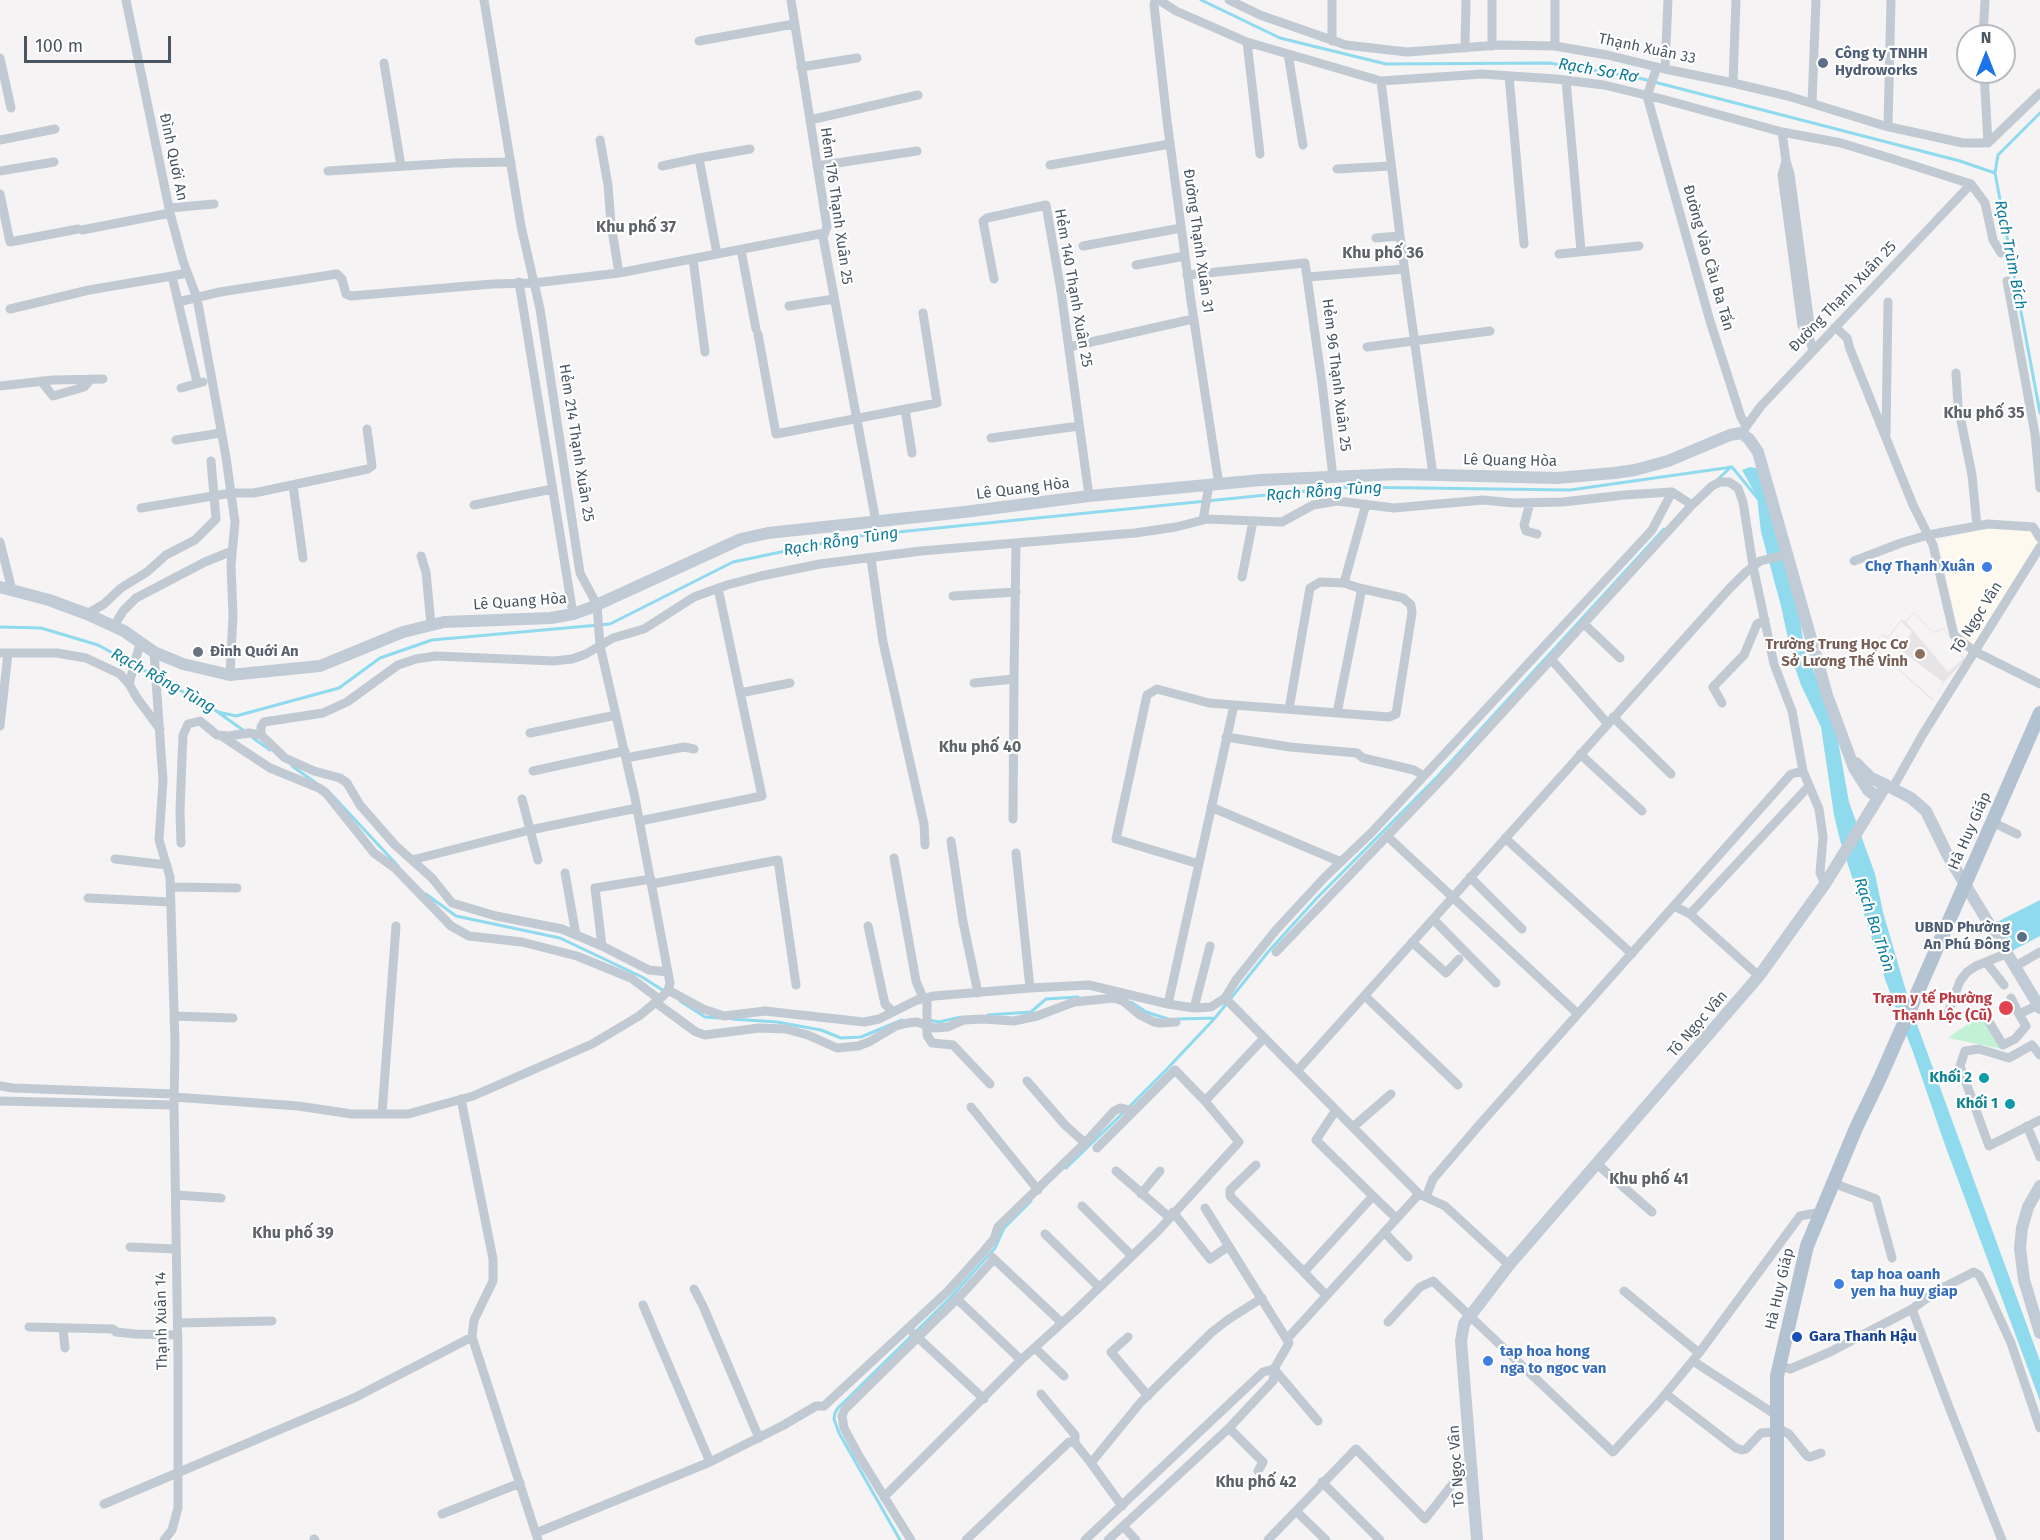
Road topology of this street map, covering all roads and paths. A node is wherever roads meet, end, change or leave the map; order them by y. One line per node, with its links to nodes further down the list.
1 (126, 0): 65 (street, Đình Quới An)
2 (484, 0): 53 (street, Hẻm 214 Thạnh Xuân 25)
3 (790, 0): 15 (street, Hẻm 176 Thạnh Xuân 25)
4 (1157, 0): 19 (street); 46 (street, Đường Thạnh Xuân 31)
5 (1229, 0): 18 (street, Thạnh Xuân 33)
6 (1332, 0): 18 (street)
7 (1466, 0): 22 (street)
8 (1492, 0): 20 (street)
9 (1554, 0): 21 (street)
10 (1668, 0): 28 (street)
11 (1736, 0): 32 (street)
12 (1816, 0): 37 (street)
13 (1892, 0): 40 (street)
14 (1984, 1): 16 (street)
15 (794, 24): 17 (street); 27 (street, Hẻm 176 Thạnh Xuân 25)
16 (1983, 24)
17 (699, 41)
18 (1332, 41): 22 (street, Thạnh Xuân 33)
19 (1247, 42): 23 (street); 50 (street)
20 (1492, 46): 21 (street, Thạnh Xuân 33); 22 (street, Thạnh Xuân 33)
21 (1554, 46): 28 (street, Thạnh Xuân 33)
22 (1465, 48)
23 (1288, 54): 30 (street); 47 (street)
24 (0, 58): 38 (street)
25 (857, 58): 27 (street)
26 (384, 63): 55 (street)
27 (801, 68): 39 (street, Hẻm 176 Thạnh Xuân 25)
28 (1661, 68): 32 (street, Thạnh Xuân 33); 36 (street)
29 (1509, 76): 30 (street); 31 (street); 70 (street)
30 (1381, 81): 58 (street)
31 (1566, 81): 36 (street); 74 (street)
32 (1733, 83): 37 (street, Thạnh Xuân 33)
33 (1985, 84): 45 (street)
34 (2040, 93): 45 (street)
35 (918, 95): 39 (street)
36 (1647, 96): 42 (street); 118 (street, Đường Vào Cầu Ba Tấn)
37 (1812, 103): 40 (street, Thạnh Xuân 33)
38 (11, 108)
39 (810, 120): 57 (street, Hẻm 176 Thạnh Xuân 25)
40 (1888, 126): 45 (street, Thạnh Xuân 33)
41 (55, 129): 43 (street)
42 (1782, 132): 62 (street); 104 (street)
43 (0, 140)
44 (600, 140): 83 (street)
45 (1988, 143)
46 (1170, 144): 54 (street); 66 (street, Đường Thạnh Xuân 31)
47 (1303, 145)
48 (750, 149): 51 (street)
49 (916, 151): 57 (street)
50 (1260, 154)
51 (699, 158): 56 (street); 76 (street)
52 (54, 162): 60 (street)
53 (511, 162): 55 (street); 90 (street, Hẻm 214 Thạnh Xuân 25)
54 (1050, 165)
55 (401, 166): 61 (street)
56 (662, 166)
57 (817, 166): 67 (street, Hẻm 176 Thạnh Xuân 25)
58 (1391, 166): 59 (street); 68 (street)
59 (1337, 169)
60 (0, 171)
61 (328, 171)
62 (1971, 184): 75 (street); 99 (street, Đường Thạnh Xuân 25)
63 (0, 194): 65 (street)
64 (214, 204): 65 (street)
65 (169, 211): 82 (street, Đình Quới An)
66 (1181, 228): 71 (street); 78 (street, Đường Thạnh Xuân 31)
67 (825, 233): 73 (street); 92 (street, Hẻm 176 Thạnh Xuân 25)
68 (1400, 236): 69 (street); 81 (street)
69 (1376, 238)
70 (1524, 244)
71 (1083, 246)
72 (1639, 246): 74 (street)
73 (741, 250): 76 (street); 115 (street)
74 (1581, 251): 77 (street)
75 (2001, 253)
76 (717, 254): 79 (street)
77 (1559, 254)
78 (1185, 256): 80 (street); 84 (street, Đường Thạnh Xuân 31)
79 (693, 259): 83 (street); 105 (street)
80 (1136, 265)
81 (1404, 269): 86 (street); 101 (street)
82 (188, 273): 85 (street); 91 (street, Đình Quới An)
83 (619, 273): 90 (street)
84 (1187, 275): 86 (street); 98 (street, Đường Thạnh Xuân 31)
85 (172, 276): 93 (street); 96 (street)
86 (1308, 278): 126 (street, Hẻm 96 Thạnh Xuân 25)
87 (994, 279): 102 (street, Hẻm 140 Thạnh Xuân 25)
88 (2007, 281): 129 (street)
89 (519, 282): 90 (street); 91 (street); 130 (street)
90 (534, 283): 164 (street, Hẻm 214 Thạnh Xuân 25)
91 (197, 298): 93 (street); 110 (street, Đình Quới An)
92 (834, 299): 95 (street); 115 (street, Hẻm 176 Thạnh Xuân 25)
93 (178, 302): 111 (street)
94 (1888, 302): 121 (street)
95 (789, 306)
96 (10, 309)
97 (923, 313): 114 (street)
98 (1193, 319): 102 (street); 128 (street, Đường Thạnh Xuân 31)
99 (1835, 327): 104 (street, Đường Thạnh Xuân 25); 121 (street)
100 (1490, 331): 101 (street)
101 (1414, 341): 103 (street); 125 (street)
102 (1069, 347): 116 (street, Hẻm 140 Thạnh Xuân 25)
103 (1367, 347)
104 (1813, 351): 118 (street, Đường Thạnh Xuân 25)
105 (705, 352)
106 (1956, 373): 143 (street)
107 (91, 379): 108 (street); 109 (street); 109 (street)
108 (103, 379)
109 (41, 381): 112 (street)
110 (212, 381): 111 (street); 119 (street, Đình Quới An)
111 (197, 382): 113 (street)
112 (0, 386)
113 (181, 388)
114 (905, 409): 115 (street); 123 (street)
115 (856, 418): 142 (street, Hẻm 176 Thạnh Xuân 25)
116 (1079, 426): 120 (street); 134 (street, Hẻm 140 Thạnh Xuân 25)
117 (367, 429): 127 (street)
118 (1744, 430): 125 (street, Lê Quang Hòa); 151 (street)
119 (221, 433): 122 (street); 132 (street, Đình Quới An)
120 (991, 438)
121 (1886, 438): 146 (street)
122 (176, 440)
123 (912, 453)
124 (211, 461): 133 (street)
125 (1433, 475): 126 (street, Lê Quang Hòa)
126 (1333, 477): 128 (street, Lê Quang Hòa)
127 (292, 485): 132 (street); 153 (street)
128 (1212, 488): 134 (street, Lê Quang Hòa); 140 (street, Đường Thạnh Xuân 31)
129 (2040, 488)
130 (552, 489): 136 (street); 166 (street)
131 (1672, 492): 137 (street); 138 (street); 205 (street)
132 (231, 493): 133 (street); 150 (street, Đình Quới An)
133 (214, 496): 139 (street); 165 (street)
134 (1089, 496): 142 (street, Lê Quang Hòa)
135 (1366, 504): 138 (street); 141 (street); 158 (street)
136 (474, 505)
137 (1692, 505): 156 (street); 168 (street)
138 (1529, 506): 145 (street)
139 (141, 508)
140 (1204, 516): 141 (street); 148 (street)
141 (1253, 521): 157 (street)
142 (876, 522): 164 (street, Lê Quang Hòa)
143 (1977, 526): 144 (street); 146 (street)
144 (2039, 532)
145 (1537, 534)
146 (1928, 535): 155 (street); 173 (street)
147 (0, 542): 161 (street)
148 (1016, 543): 154 (street); 162 (street)
149 (2040, 547): 173 (street, Tô Ngọc Vân)
150 (232, 551): 170 (street); 178 (street, Đình Quới An)
151 (1785, 555): 156 (street); 201 (street)
152 (421, 556): 169 (street)
153 (303, 558)
154 (871, 559): 159 (street); 222 (street)
155 (1854, 561)
156 (1757, 564): 167 (street); 191 (street)
157 (1242, 577)
158 (1344, 583): 160 (street); 187 (street)
159 (718, 588): 171 (street); 184 (street)
160 (1359, 588): 188 (street); 188 (street)
161 (6, 589): 165 (street, Lê Quang Hòa)
162 (1016, 592): 163 (street); 179 (street)
163 (953, 596)
164 (595, 608): 166 (street, Lê Quang Hòa); 171 (street)
165 (87, 614): 170 (street, Lê Quang Hòa)
166 (573, 614): 169 (street, Lê Quang Hòa)
167 (1765, 620): 185 (street); 203 (street)
168 (1583, 623): 176 (street); 177 (street)
169 (431, 625): 178 (street, Lê Quang Hòa)
170 (114, 626): 172 (street, Lê Quang Hòa)
171 (600, 643): 189 (street); 195 (street)
172 (139, 647): 175 (street, Lê Quang Hòa); 180 (street)
173 (1974, 651): 183 (street); 207 (street, Tô Ngọc Vân)
174 (4, 653): 180 (street); 192 (street)
175 (155, 658): 178 (street, Lê Quang Hòa); 193 (street, Thạnh Xuân 14)
176 (1620, 658)
177 (1551, 659): 191 (street); 218 (street)
178 (230, 675)
179 (1014, 679): 182 (street); 213 (street)
180 (129, 680): 193 (street)
181 (790, 683): 184 (street)
182 (974, 683)
183 (2040, 684)
184 (740, 693): 214 (street)
185 (1722, 703)
186 (1234, 705): 187 (street); 197 (street); 229 (street)
187 (1289, 709): 188 (street)
188 (1337, 713)
189 (616, 715): 194 (street); 200 (street)
190 (2039, 717): 215 (main road, Hà Huy Giáp)
191 (1610, 721): 199 (street); 204 (street)
192 (0, 726)
193 (160, 729): 230 (street, Thạnh Xuân 14)
194 (530, 733)
195 (261, 735): 196 (street); 226 (street)
196 (223, 736): 221 (street); 266 (street)
197 (1226, 737): 205 (street); 210 (street)
198 (694, 749): 200 (street)
199 (1580, 754): 212 (street); 219 (street)
200 (625, 755): 202 (street); 211 (street)
201 (1850, 758): 207 (street); 208 (street)
202 (532, 771)
203 (1803, 771): 206 (street); 241 (street)
204 (1671, 774)
205 (1424, 776): 228 (street)
206 (1809, 786): 235 (street); 242 (street)
207 (1889, 787): 208 (street, Tô Ngọc Vân); 234 (street)
208 (1877, 797): 235 (street, Tô Ngọc Vân)
209 (522, 799): 216 (street)
210 (1211, 807): 228 (street); 229 (street)
211 (637, 808): 214 (street); 216 (street)
212 (1642, 811)
213 (1013, 819)
214 (640, 821): 233 (street)
215 (1992, 822): 217 (street); 234 (main road, Hà Huy Giáp)
216 (530, 830): 226 (street); 227 (street)
217 (2017, 834)
218 (1386, 836): 228 (street); 239 (street)
219 (1505, 838): 232 (street); 254 (street)
220 (951, 841): 264 (street)
221 (181, 843)
222 (925, 845)
223 (1016, 853): 263 (street)
224 (894, 858): 269 (street)
225 (116, 859): 230 (street)
226 (412, 860): 247 (street)
227 (538, 860)
228 (1348, 863): 251 (street); 268 (street)
229 (1199, 864): 270 (street)
230 (166, 865): 236 (street, Thạnh Xuân 14)
231 (565, 873): 247 (street)
232 (1470, 877): 239 (street); 246 (street)
233 (651, 881): 249 (street); 258 (street); 261 (street)
234 (1965, 883): 253 (street); 308 (main road, Hà Huy Giáp)
235 (1825, 884): 259 (street, Tô Ngọc Vân)
236 (170, 887): 237 (street); 240 (street, Thạnh Xuân 14)
237 (237, 888)
238 (88, 898): 240 (street)
239 (1451, 898): 243 (street); 275 (street)
240 (171, 902): 278 (street, Thạnh Xuân 14)
241 (1676, 907): 242 (street); 254 (street)
242 (1689, 914): 259 (street)
243 (1433, 919): 248 (street); 260 (street)
244 (396, 926): 297 (street)
245 (868, 926): 273 (street)
246 (1522, 928)
247 (576, 935): 249 (street)
248 (1412, 942): 255 (street); 265 (street)
249 (602, 946): 258 (street)
250 (1210, 946): 272 (street)
251 (1276, 952)
252 (2040, 952): 257 (street)
253 (2008, 953): 256 (street); 257 (street)
254 (1632, 954): 275 (street)
255 (1458, 959)
256 (1986, 962): 262 (street); 274 (street)
257 (2016, 966): 271 (street)
258 (668, 972): 266 (street)
259 (1759, 976): 304 (street, Tô Ngọc Vân)
260 (1496, 983)
261 (796, 985)
262 (2004, 985)
263 (1030, 988): 264 (street); 270 (street)
264 (978, 993): 269 (street)
265 (1365, 996): 284 (street); 287 (street)
266 (661, 997): 273 (street); 281 (street); 291 (street)
267 (2011, 998): 276 (street)
268 (1226, 999): 272 (street); 282 (street)
269 (926, 1001): 273 (street); 281 (street)
270 (1168, 1004): 272 (street)
271 (2039, 1006): 276 (street)
272 (1194, 1008)
273 (893, 1012)
274 (1948, 1013)
275 (1578, 1014): 314 (street)
276 (2019, 1014): 277 (street)
277 (1985, 1015)
278 (174, 1016): 279 (street); 290 (street, Thạnh Xuân 14)
279 (233, 1018)
280 (1176, 1022): 281 (street)
281 (927, 1025): 286 (street)
282 (1264, 1038): 284 (street); 293 (street)
283 (2040, 1055): 299 (street)
284 (1297, 1071): 296 (street)
285 (1027, 1081): 301 (street)
286 (990, 1084)
287 (1458, 1085)
288 (0, 1086): 290 (street)
289 (1390, 1094): 300 (street)
290 (174, 1099): 292 (street); 297 (street); 312 (street, Thạnh Xuân 14)
291 (461, 1099): 297 (street); 351 (street)
292 (0, 1101)
293 (1205, 1101): 295 (street); 320 (street)
294 (971, 1107): 310 (street)
295 (1128, 1110): 301 (street); 302 (street)
296 (1336, 1110): 300 (street); 313 (street)
297 (382, 1114)
298 (2040, 1120): 299 (street)
299 (2027, 1126): 303 (street)
300 (1353, 1127): 314 (street)
301 (1085, 1143): 310 (street)
302 (1097, 1148)
303 (2040, 1156)
304 (1597, 1164): 318 (street); 331 (street, Tô Ngọc Vân)
305 (1256, 1165): 332 (street)
306 (1116, 1171): 311 (street)
307 (1160, 1171): 311 (street)
308 (1833, 1183): 319 (main road, Hà Huy Giáp); 330 (street)
309 (2040, 1186): 349 (street)
310 (1038, 1190): 327 (street)
311 (1141, 1194): 320 (street)
312 (176, 1195): 315 (street); 326 (street, Thạnh Xuân 14)
313 (1373, 1196): 321 (street); 332 (street)
314 (1422, 1196): 321 (street); 331 (street)
315 (221, 1198)
316 (1082, 1206): 328 (street)
317 (1205, 1208): 324 (street)
318 (1652, 1212)
319 (1821, 1212): 357 (street); 359 (main road, Hà Huy Giáp)
320 (1171, 1215): 324 (street); 328 (street)
321 (1396, 1218): 323 (street)
322 (1045, 1234): 333 (street)
323 (1387, 1235): 329 (street); 336 (street)
324 (1229, 1246): 337 (street)
325 (130, 1247): 326 (street)
326 (176, 1249): 344 (street, Thạnh Xuân 14)
327 (989, 1255): 338 (street); 345 (street); 347 (street)
328 (1131, 1255): 333 (street)
329 (1408, 1257)
330 (1892, 1258)
331 (1509, 1264): 341 (street, Tô Ngọc Vân)
332 (1304, 1272): 336 (street)
333 (1099, 1287): 345 (street)
334 (694, 1289): 370 (street)
335 (1624, 1292): 357 (street)
336 (1326, 1295): 354 (street)
337 (1263, 1298): 354 (street); 364 (street)
338 (957, 1299): 352 (street); 358 (street)
339 (643, 1305): 373 (street)
340 (1912, 1309): 359 (street); 369 (street); 398 (street)
341 (1469, 1318): 343 (street); 363 (street); 375 (street, Tô Ngọc Vân)
342 (272, 1321): 344 (street)
343 (1388, 1322)
344 (178, 1323): 350 (street, Thạnh Xuân 14)
345 (1062, 1323): 356 (street)
346 (29, 1327): 348 (street)
347 (908, 1328): 352 (street); 370 (street)
348 (63, 1329): 350 (street); 355 (street)
349 (2040, 1333)
350 (178, 1335): 377 (street, Thạnh Xuân 14)
351 (472, 1337): 377 (street); 379 (street)
352 (918, 1337): 365 (street); 380 (street)
353 (1128, 1337): 364 (street)
354 (1287, 1339): 360 (street)
355 (65, 1348)
356 (1035, 1348): 358 (street); 361 (street)
357 (1696, 1357): 363 (street); 367 (street)
358 (1021, 1360): 365 (street)
359 (1779, 1365): 367 (main road, Hà Huy Giáp)
360 (1274, 1369): 366 (street); 368 (street); 382 (street)
361 (1064, 1376)
362 (1041, 1394): 371 (street)
363 (1666, 1394): 367 (street)
364 (1148, 1396): 374 (street)
365 (984, 1399): 380 (street)
366 (1318, 1420)
367 (1776, 1425): 372 (street); 397 (main road, Hà Huy Giáp)
368 (1229, 1428): 376 (street); 385 (street)
369 (2040, 1428)
370 (759, 1438): 373 (street)
371 (1075, 1443): 374 (street); 389 (street)
372 (1821, 1453)
373 (710, 1462): 386 (street)
374 (1091, 1463): 382 (street)
375 (1473, 1469): 378 (street); 396 (street, Tô Ngọc Vân)
376 (1258, 1471)
377 (179, 1473): 381 (street); 387 (street, Thạnh Xuân 14)
378 (1322, 1482): 383 (street); 395 (street)
379 (520, 1483): 384 (street); 386 (street)
380 (884, 1497): 388 (street)
381 (104, 1504)
382 (1122, 1506): 390 (street)
383 (1297, 1512): 393 (street); 394 (street)
384 (442, 1514)
385 (1124, 1526): 391 (street); 392 (street)
386 (537, 1537)
387 (164, 1540)
388 (911, 1540)
389 (966, 1540)
390 (1085, 1540)
391 (1108, 1540)
392 (1136, 1540)
393 (1268, 1540)
394 (1326, 1540)
395 (1380, 1540)
396 (1477, 1540)
397 (1777, 1540)
398 (2002, 1540)

